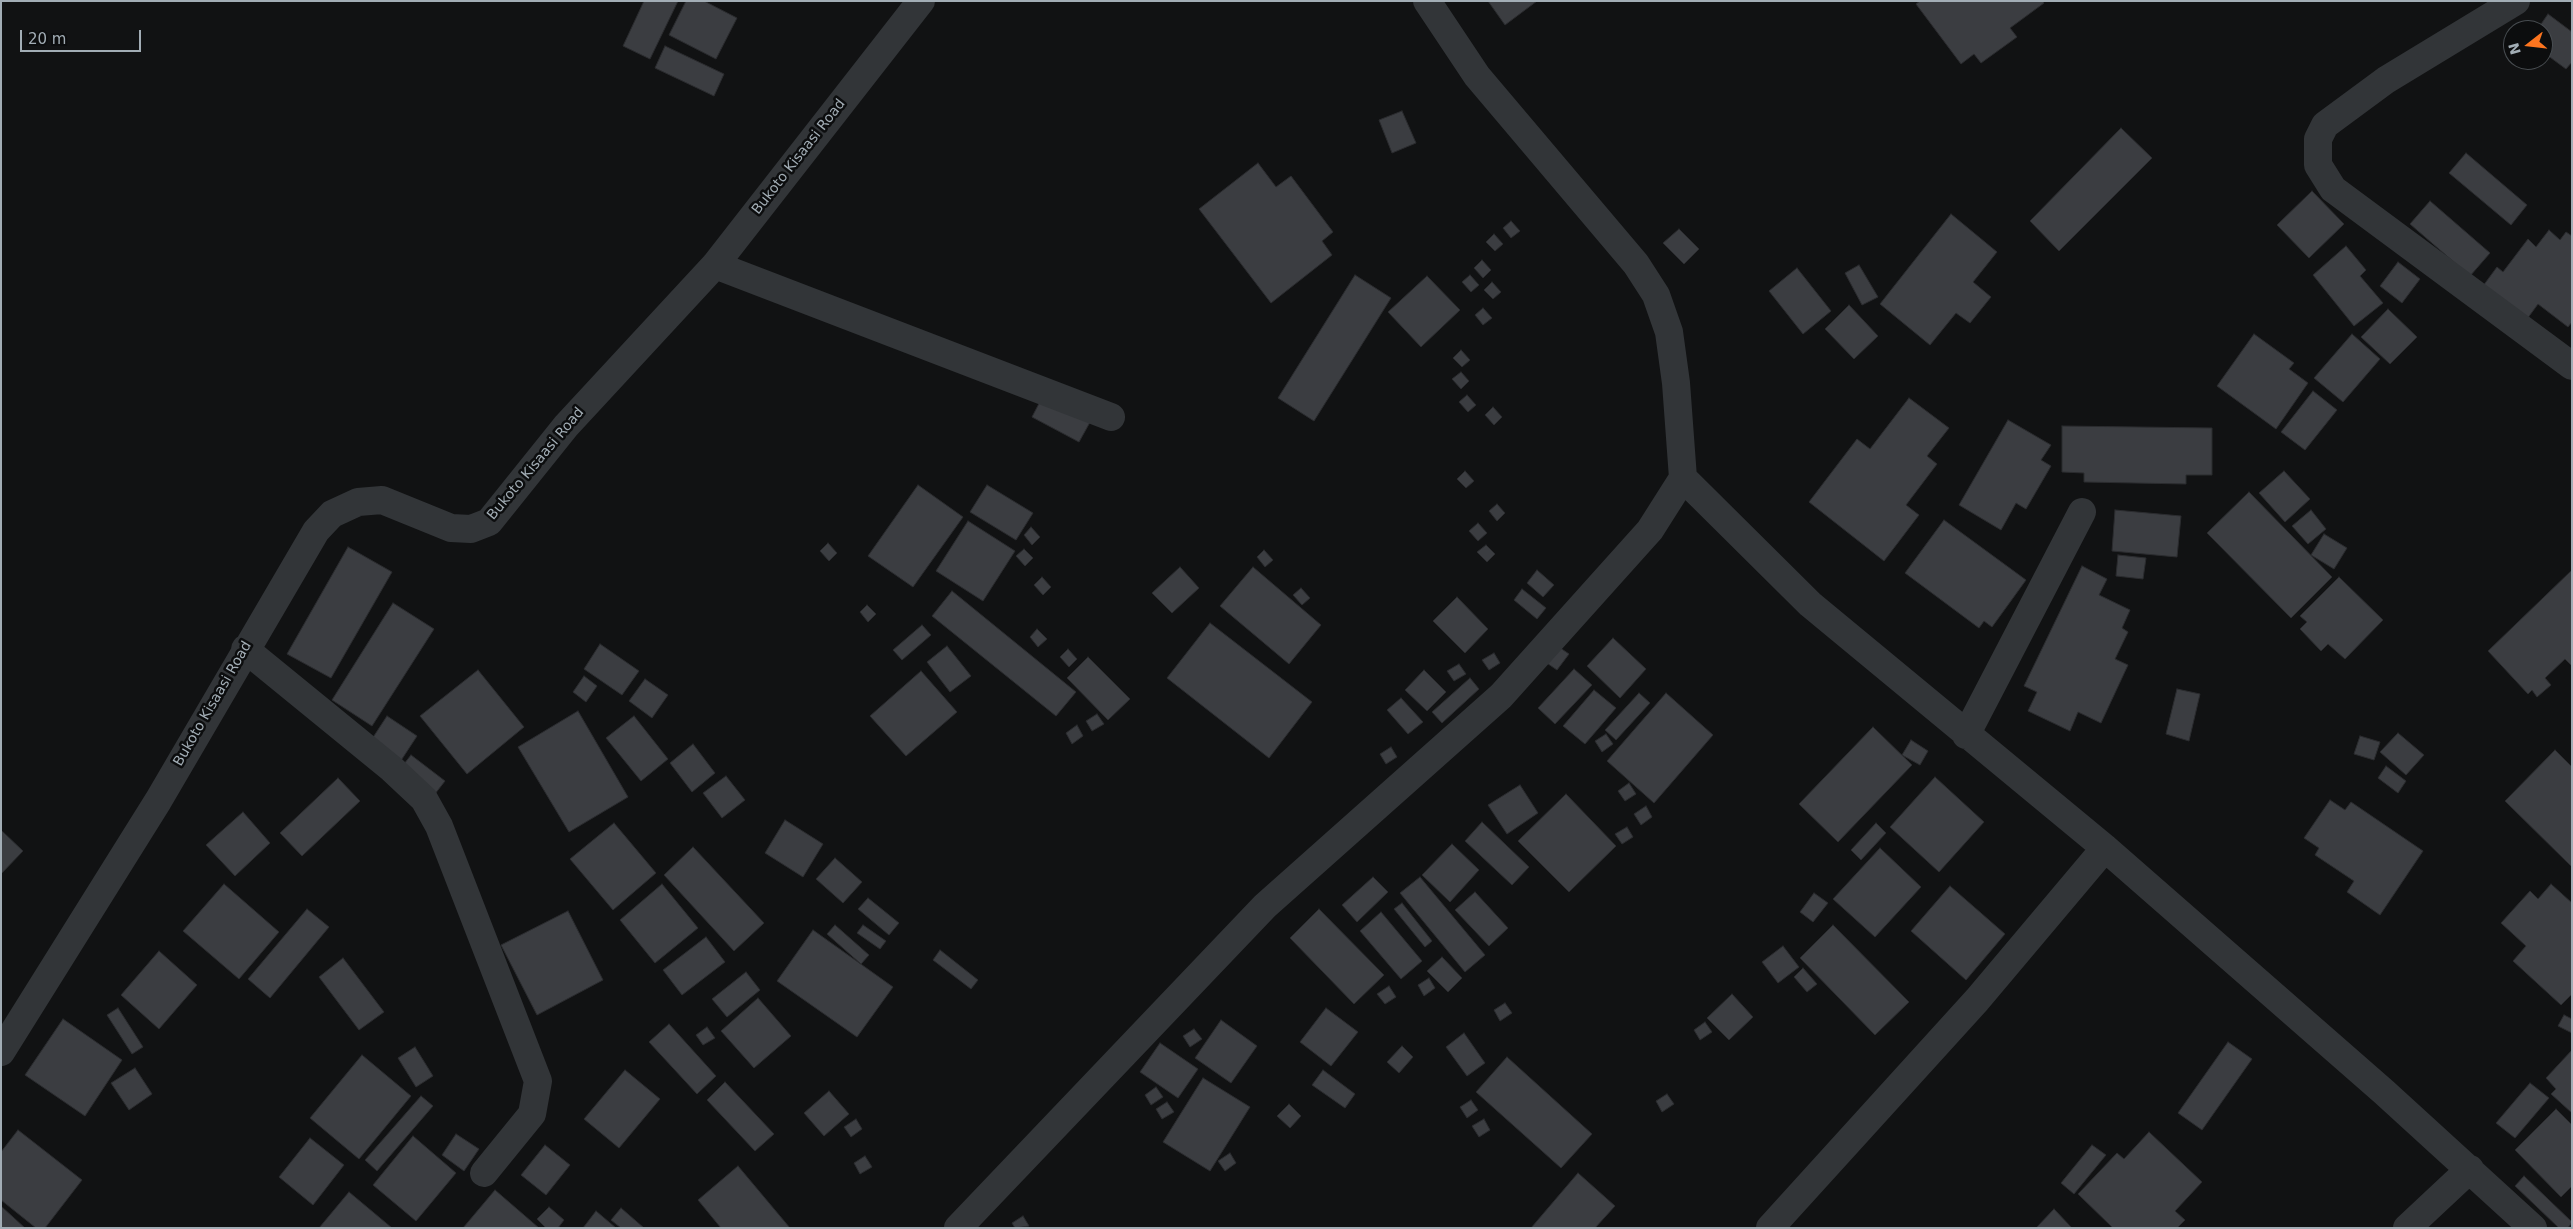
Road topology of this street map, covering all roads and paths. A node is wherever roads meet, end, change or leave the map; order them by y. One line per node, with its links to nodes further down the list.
1 (921, 1): 4 (street, Bukoto Kisaasi Road)
2 (1427, 1): 7 (street)
3 (2516, 1): 5 (street)
4 (715, 265): 6 (street); 9 (street, Bukoto Kisaasi Road)
5 (2572, 366)
6 (1111, 417)
7 (1683, 478): 10 (street); 15 (street)
8 (2082, 512): 10 (street)
9 (245, 649): 12 (street, Bukoto Kisaasi Road); 14 (street)
10 (1966, 735): 11 (street)
11 (2105, 848): 13 (street); 16 (street)
12 (1, 1052)
13 (2470, 1170): 17 (street); 18 (street)
14 (484, 1173)
15 (958, 1228)
16 (1770, 1228)
17 (2408, 1228)
18 (2533, 1228)

